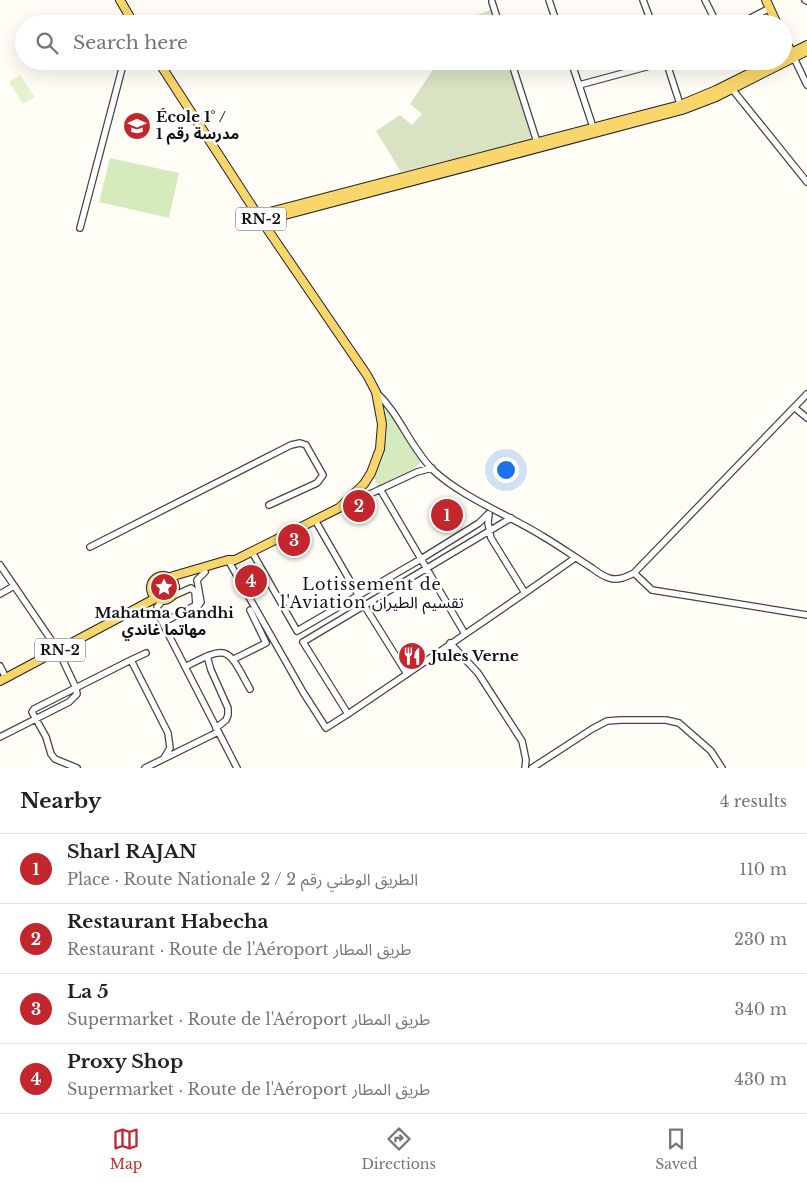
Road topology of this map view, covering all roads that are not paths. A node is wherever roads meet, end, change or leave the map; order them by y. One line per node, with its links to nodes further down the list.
1 (120, 0): 8 (main road)
2 (549, 0): 10 (street)
3 (643, 0): 11 (street)
4 (705, 0): 12 (street)
5 (766, 0): 7 (main road)
6 (492, 2): 9 (street)
7 (770, 8): 13 (street); 14 (main road)
8 (129, 15)
9 (496, 15)
10 (554, 15)
11 (649, 15)
12 (712, 15)
13 (756, 15)
14 (773, 15)
15 (807, 45): 17 (main road)
16 (807, 52): 17 (main road)
17 (793, 55): 27 (street)
18 (122, 70): 35 (street)
19 (164, 70): 34 (main road, RN-2)
20 (514, 70): 31 (street)
21 (574, 70): 26 (street)
22 (635, 70): 26 (street)
23 (669, 70): 29 (street)
24 (756, 70): 29 (main road)
25 (766, 70): 28 (main road)
26 (580, 85): 30 (street)
27 (807, 85)
28 (732, 89): 29 (main road); 33 (street)
29 (681, 107): 30 (main road)
30 (594, 130): 31 (main road); 32 (main road)
31 (537, 142): 32 (main road)
32 (409, 180): 34 (main road)
33 (807, 182)
34 (260, 218): 36 (main road, RN-2)
35 (80, 228)
36 (376, 392): 40 (street); 43 (main road, RN-2)
37 (807, 394): 38 (street)
38 (795, 408): 39 (street); 56 (street)
39 (807, 418)
40 (432, 468): 41 (street); 44 (street)
41 (380, 489): 43 (street); 51 (street)
42 (269, 505): 48 (street)
43 (339, 508): 46 (main road, RN-2)
44 (490, 511): 45 (street); 47 (street); 51 (street)
45 (511, 518): 47 (street); 50 (street)
46 (315, 520): 49 (main road, RN-2); 63 (street)
47 (489, 532): 54 (street); 61 (street)
48 (90, 546)
49 (252, 552): 52 (main road, RN-2); 72 (street)
50 (575, 558): 56 (street); 61 (street)
51 (421, 559): 54 (street); 63 (street)
52 (231, 561): 55 (main road, RN-2); 57 (main road, RN-2); 87 (street)
53 (0, 565): 58 (street)
54 (427, 568): 66 (street); 73 (street)
55 (205, 572): 60 (main road, RN-2); 71 (street)
56 (634, 573): 69 (street)
57 (170, 578): 59 (main road, RN-2); 60 (main road)
58 (14, 586): 62 (street); 76 (street)
59 (151, 586): 65 (main road); 70 (main road, RN-2)
60 (176, 586): 64 (main road)
61 (525, 593): 73 (street)
62 (0, 594)
63 (358, 595): 66 (street); 72 (street)
64 (173, 596): 65 (main road, RN-2); 71 (street)
65 (156, 600): 67 (main road); 70 (main road, RN-2)
66 (364, 605): 74 (street); 83 (street)
67 (157, 607): 71 (street)
68 (250, 610): 79 (street)
69 (807, 615)
70 (119, 618): 76 (main road, RN-2)
71 (165, 627): 82 (street)
72 (297, 631): 74 (street)
73 (465, 634): 75 (street)
74 (303, 642): 87 (street)
75 (450, 643): 83 (street); 95 (street)
76 (58, 650): 84 (main road, RN-2); 85 (street)
77 (146, 653): 80 (street)
78 (207, 656): 79 (street); 82 (street); 89 (street)
79 (234, 659): 86 (street)
80 (131, 660): 85 (street); 91 (street)
81 (0, 666): 84 (street)
82 (185, 667): 89 (street)
83 (407, 674): 87 (street)
84 (3, 679)
85 (76, 688): 88 (street); 88 (street)
86 (250, 689)
87 (348, 714)
88 (36, 719): 90 (street); 92 (street)
89 (217, 730): 91 (street); 94 (street)
90 (0, 738)
91 (164, 758): 93 (street)
92 (77, 768)
93 (145, 768)
94 (237, 768)
95 (525, 768)
96 (532, 768): 97 (street)
97 (722, 768)

